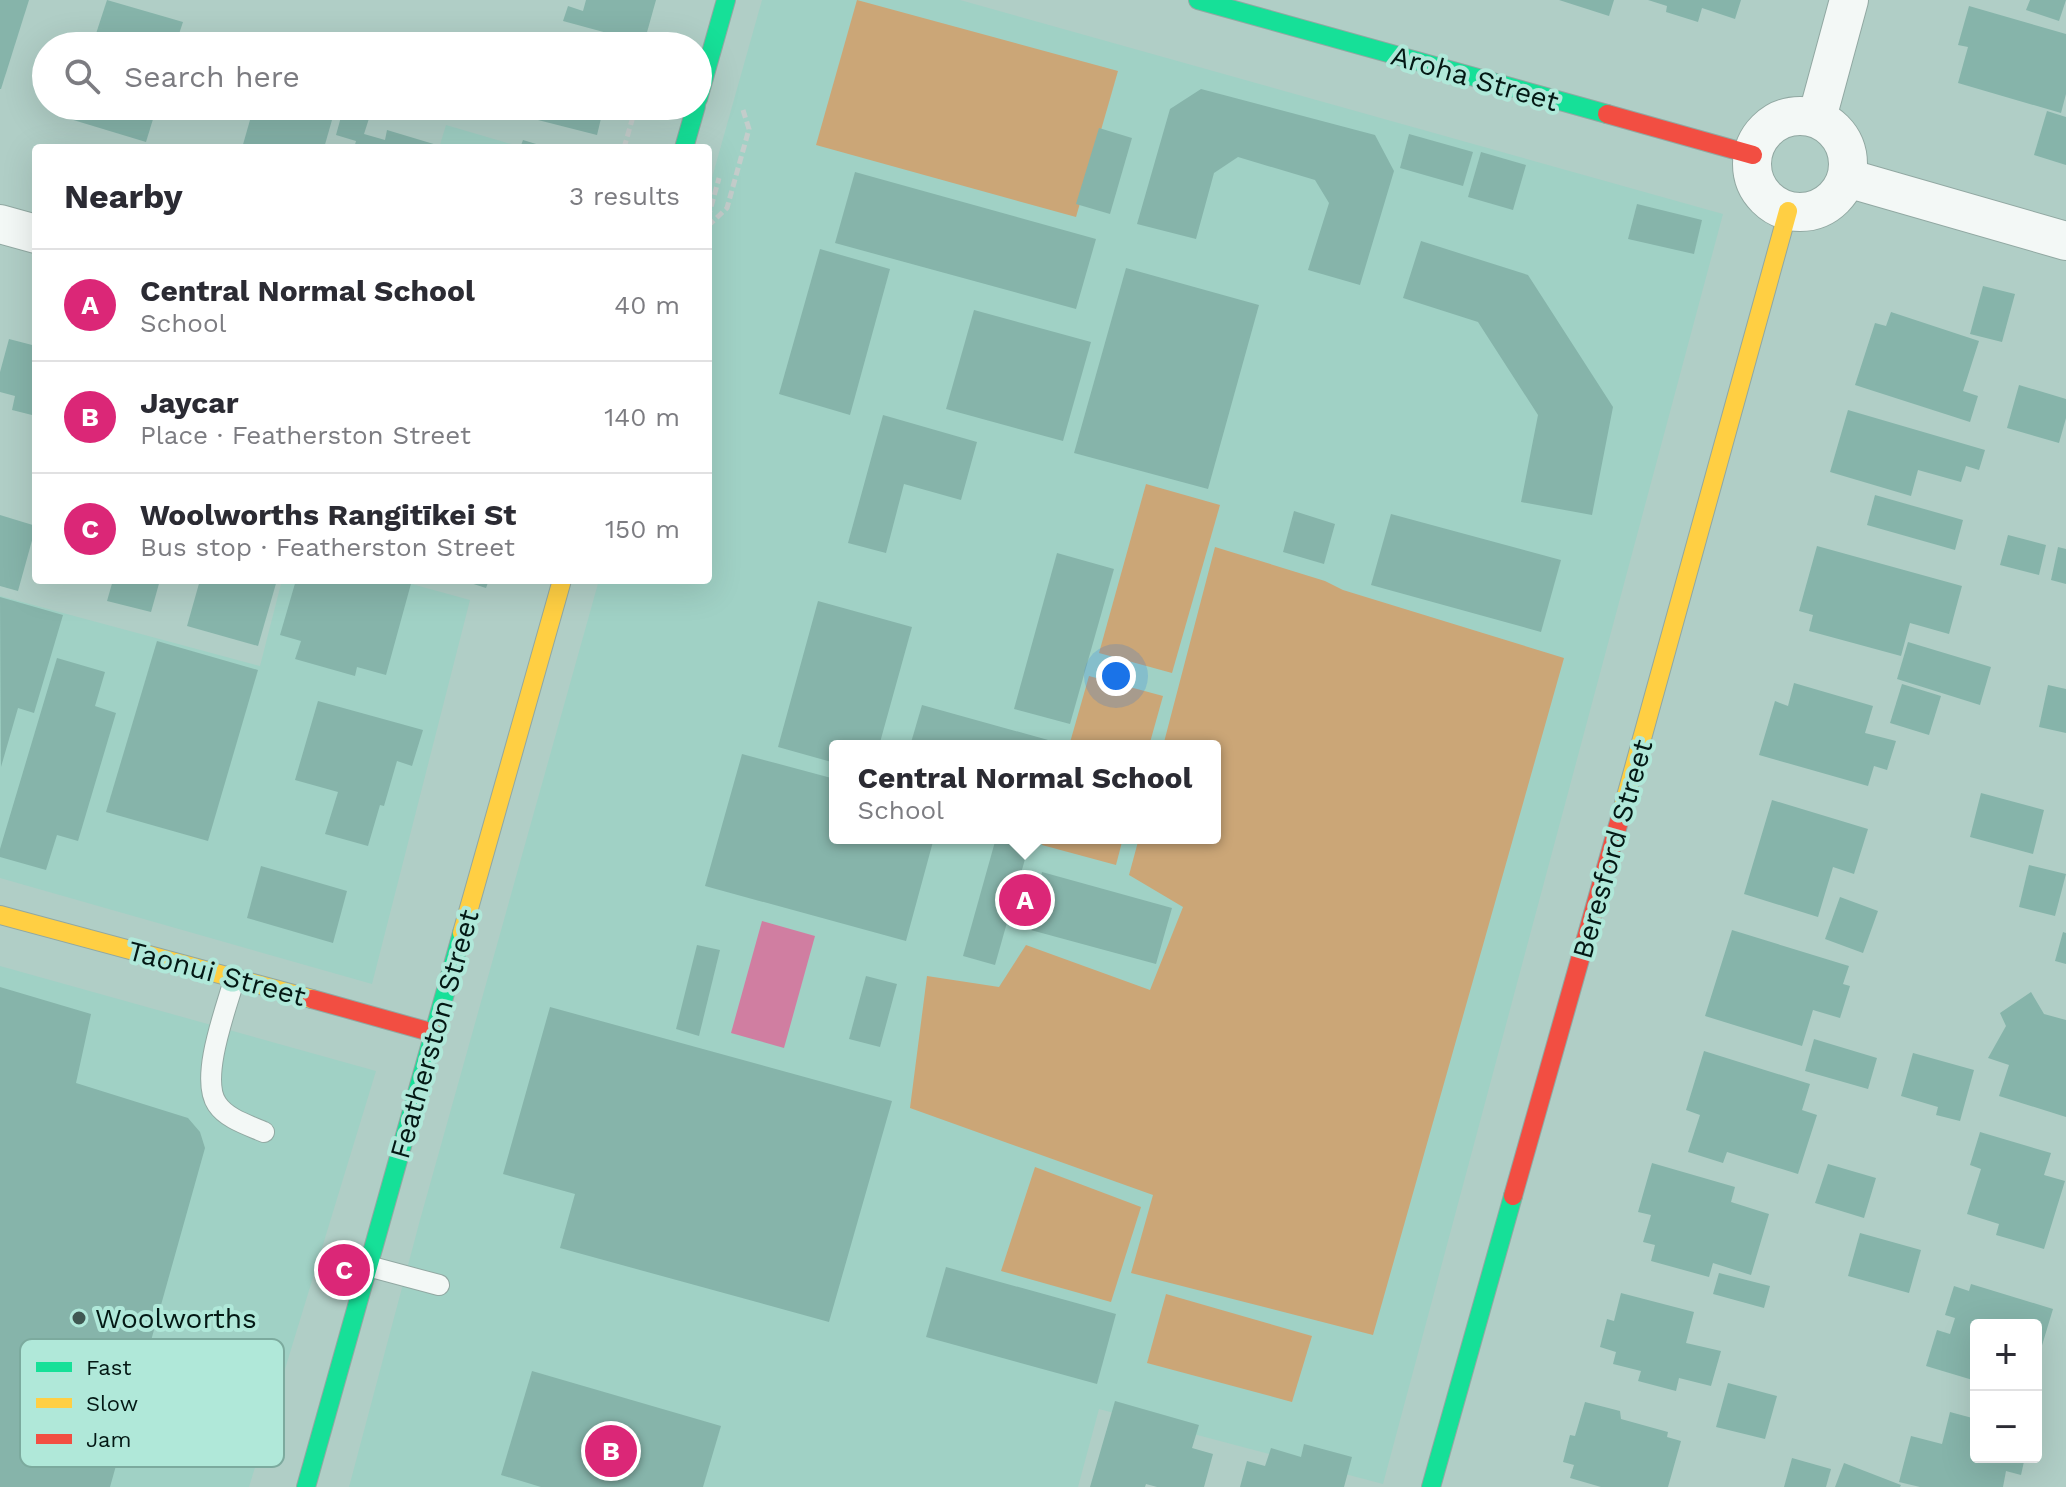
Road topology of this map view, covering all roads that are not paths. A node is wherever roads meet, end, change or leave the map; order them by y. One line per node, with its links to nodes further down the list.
1 (726, 0): 4 (street)
2 (1198, 0): 8 (street, Aroha Street)
3 (1849, 0): 5 (street)
4 (712, 50)
5 (1817, 118): 8 (street); 9 (street)
6 (692, 120): 7 (street)
7 (685, 144)
8 (1753, 155): 10 (street)
9 (1847, 178): 10 (street); 13 (street)
10 (1788, 211): 22 (street, Beresford Street)
11 (0, 224): 12 (street)
12 (32, 233)
13 (2066, 241)
14 (561, 584): 17 (street, Featherston Street)
15 (0, 915): 16 (street, Taonui Street)
16 (235, 977): 17 (street, Taonui Street); 18 (lane)
17 (434, 1033): 19 (street, Featherston Street)
18 (264, 1132)
19 (368, 1266): 20 (lane); 21 (street, Featherston Street)
20 (439, 1285)
21 (312, 1486)
22 (1431, 1487)

